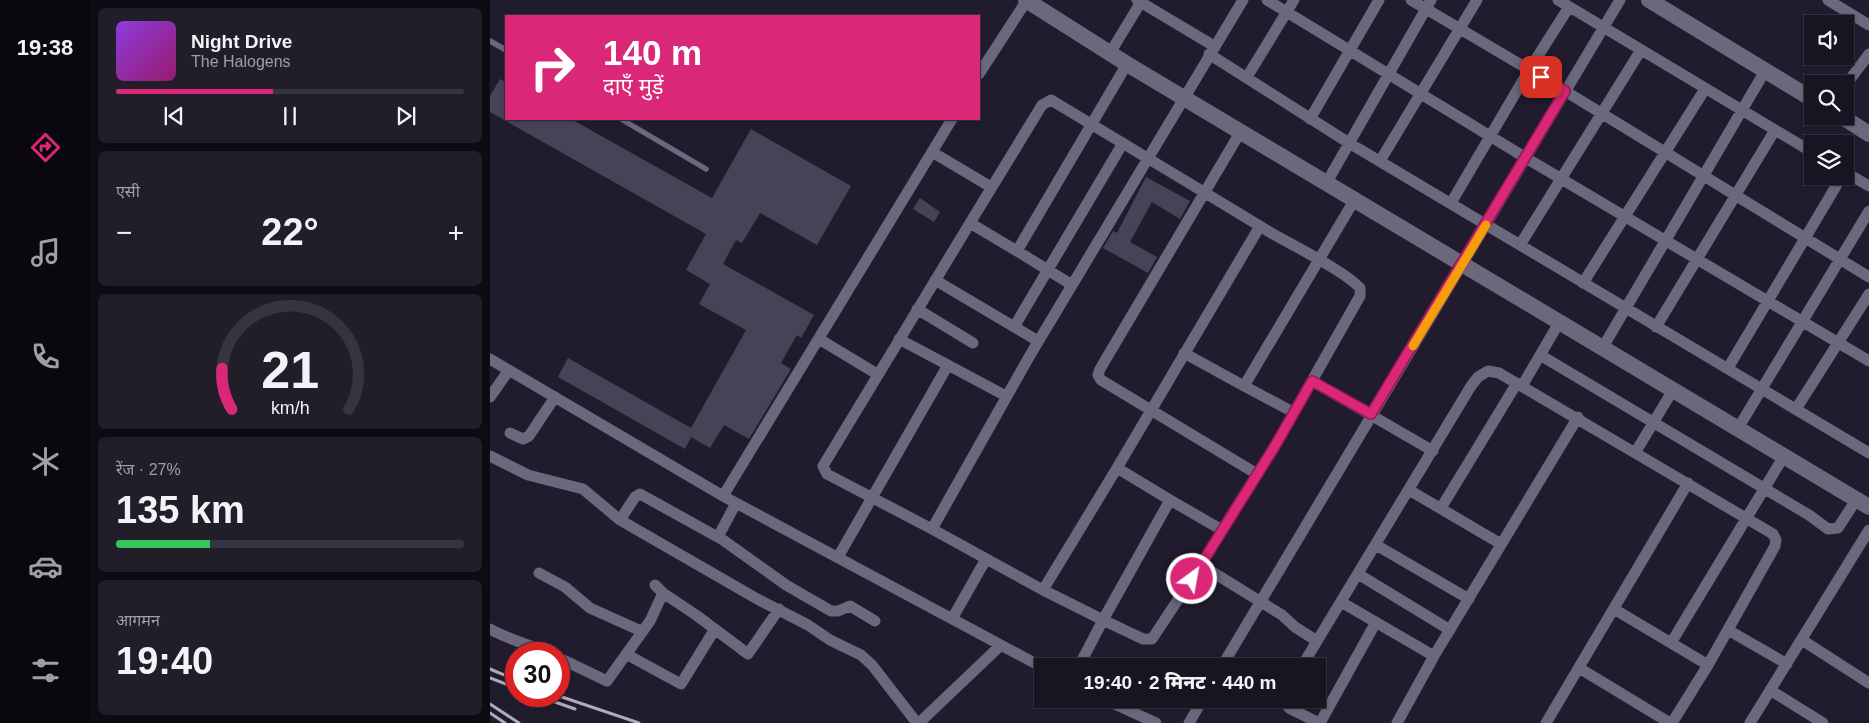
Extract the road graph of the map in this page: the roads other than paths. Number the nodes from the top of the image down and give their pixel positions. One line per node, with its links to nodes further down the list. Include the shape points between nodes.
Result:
1 (1026, 0): 24 (street); 27 (street)
2 (1243, 0): 21 (street)
3 (1267, 0): 15 (street)
4 (1294, 0): 15 (street)
5 (1380, 0): 23 (street)
6 (1411, 0): 13 (street)
7 (1477, 0): 18 (street)
8 (1558, 0): 14 (street)
9 (1620, 0): 17 (street)
10 (1649, 0): 29 (street)
11 (1139, 1): 21 (street); 24 (street)
12 (1831, 1): 16 (street)
13 (1428, 4): 18 (street); 30 (street)
14 (1569, 7): 17 (street); 28 (street)
15 (1286, 12): 23 (street); 32 (street)
16 (1869, 24)
17 (1603, 27): 22 (street); 34 (street)
18 (1460, 29): 28 (street); 35 (street)
19 (490, 41): 20 (lane)
20 (505, 49)
21 (1211, 50): 32 (street); 37 (street)
22 (1641, 50): 33 (street); 39 (street)
23 (1349, 51): 30 (street); 40 (street)
24 (1110, 53): 26 (street)
25 (1869, 54): 31 (street)
26 (1128, 64): 37 (street); 43 (street)
27 (980, 70)
28 (1529, 70): 34 (street); 48 (street)
29 (1765, 71): 36 (street); 38 (street)
30 (1387, 74): 35 (street); 50 (street)
31 (1853, 75)
32 (1247, 77): 40 (street)
33 (1705, 89): 38 (street); 53 (street)
34 (1565, 91): 39 (street); 55 (street)
35 (1420, 94): 48 (street); 56 (street)
36 (1804, 94)
37 (1184, 98): 46 (street); 54 (street)
38 (1742, 111): 45 (street); 58 (street)
39 (1602, 114): 53 (street); 60 (street)
40 (1310, 119): 50 (street)
41 (623, 120): 57 (lane)
42 (951, 120): 52 (street)
43 (1092, 124): 49 (street); 64 (street, via 1051,100 1042,104); 77 (street)
44 (1854, 124): 47 (street)
45 (1775, 130): 51 (street); 66 (street)
46 (1241, 131): 61 (street); 65 (street)
47 (1869, 134)
48 (1490, 136): 55 (street); 68 (street)
49 (1123, 143): 54 (street); 82 (street)
50 (1349, 143): 56 (street); 61 (street)
51 (1804, 147)
52 (932, 152): 64 (street); 96 (street)
53 (1666, 153): 58 (street); 70 (street)
54 (1148, 158): 65 (street); 86 (street)
55 (1526, 158): 60 (street); 72 (street)
56 (1380, 161): 68 (street)
57 (706, 169)
58 (1703, 176): 66 (street); 75 (street)
59 (1854, 177): 63 (street)
60 (1560, 179): 70 (street); 76 (street)
61 (1327, 182): 67 (street)
62 (1837, 185): 74 (street)
63 (1869, 186)
64 (991, 187): 71 (street)
65 (1205, 192): 73 (street); 118 (street, via 1098,375 1101,380)
66 (1736, 196): 74 (street); 80 (street)
67 (1355, 199): 79 (street); 81 (street)
68 (1451, 203): 72 (street)
69 (1869, 211): 78 (street)
70 (1625, 216): 75 (street); 85 (street)
71 (970, 223): 77 (street); 84 (street)
72 (1487, 224): 76 (street); 81 (street)
73 (1260, 226): 79 (street); 101 (street)
74 (1805, 238): 78 (street); 88 (street)
75 (1664, 241): 80 (street); 89 (street)
76 (1520, 245): 85 (street)
77 (1017, 251): 82 (street)
78 (1840, 259): 83 (street); 92 (street)
79 (1318, 260): 109 (street, via 1355,283 1360,288 1360,296); 111 (street)
80 (1696, 260): 88 (street); 94 (street)
81 (1463, 262): 91 (street); 120 (street)
82 (1047, 270): 86 (street); 93 (street)
83 (1869, 277)
84 (935, 280): 90 (street); 93 (street)
85 (1583, 284): 89 (street)
86 (1072, 285): 97 (street)
87 (1869, 294): 99 (street)
88 (1766, 301): 92 (street); 106 (street)
89 (1624, 309): 94 (street); 100 (street)
90 (917, 310): 95 (street); 98 (street)
91 (1560, 321): 100 (street); 102 (street)
92 (1802, 322): 99 (street); 112 (street)
93 (1014, 327): 97 (street)
94 (1656, 327): 106 (street)
95 (899, 338): 105 (street); 108 (street)
96 (819, 339): 108 (street); 135 (street)
97 (1038, 341): 114 (street)
98 (973, 343)
99 (1839, 343): 104 (street); 117 (street)
100 (1603, 347): 113 (street)
101 (1184, 353): 111 (street); 118 (street)
102 (1540, 355): 110 (street); 122 (street)
103 (490, 359): 107 (street)
104 (1869, 361)
105 (948, 365): 114 (street); 136 (street)
106 (1728, 368): 112 (street)
107 (509, 370): 115 (street); 116 (street)
108 (877, 374): 136 (street, via 823,466 827,474)
109 (1312, 381): 119 (street); 120 (street)
110 (1520, 384): 121 (street); 126 (street, via 1488,371 1478,377); 140 (street)
111 (1244, 386): 119 (street)
112 (1762, 388): 117 (street); 123 (street)
113 (1673, 390): 122 (street); 123 (street)
114 (1006, 396): 143 (street)
115 (490, 397)
116 (555, 397): 124 (street, via 529,436 523,439); 135 (street)
117 (1796, 409): 125 (street)
118 (1151, 410): 130 (street); 131 (street)
119 (1293, 412): 131 (street)
120 (1371, 414): 126 (street); 156 (street)
121 (1578, 417): 127 (street); 147 (street)
122 (1653, 423): 127 (street); 133 (street)
123 (1737, 430): 129 (street)
124 (510, 433)
125 (1867, 448)
126 (1432, 451): 134 (street)
127 (1635, 453): 132 (street)
128 (490, 456): 142 (street, via 528,475 583,488)
129 (1784, 456): 133 (street); 139 (street)
130 (1117, 468): 137 (street); 154 (street)
131 (1257, 474): 144 (street)
132 (1688, 483): 141 (street); 158 (street)
133 (1764, 489): 139 (street, via 1822,526 1834,530); 141 (street)
134 (1409, 490): 140 (street); 148 (street)
135 (723, 496): 138 (street)
136 (871, 497): 143 (street); 149 (street)
137 (1170, 500): 144 (street); 161 (street)
138 (736, 503): 146 (street); 149 (street)
139 (1863, 504)
140 (1441, 508): 147 (street)
141 (1747, 517): 167 (street, via 1773,534 1775,546); 172 (street)
142 (620, 520): 146 (street, via 634,497 640,494); 159 (street)
143 (932, 529): 150 (street)
144 (1222, 530): 151 (street)
145 (1869, 530): 169 (street)
146 (718, 537): 162 (street, via 831,611 850,606)
147 (1501, 544): 155 (street)
148 (1376, 545): 153 (street); 155 (street)
149 (838, 557): 160 (street)
150 (986, 559): 154 (street); 160 (street)
151 (1201, 565): 156 (street); 161 (street, via 1152,639 1143,639)
152 (539, 573): 168 (street, via 565,587 590,608)
153 (1358, 574): 157 (street); 166 (street)
154 (1043, 590): 161 (street)
155 (1469, 600): 166 (street)
156 (1260, 601): 170 (street); 177 (street)
157 (1341, 602): 163 (street); 170 (street)
158 (1614, 608): 172 (street); 183 (street)
159 (779, 609): 165 (street, via 748,654); 189 (street, via 867,660)
160 (952, 619): 173 (street)
161 (1103, 620): 176 (street)
162 (875, 621)
163 (1376, 622): 175 (street); 192 (street)
164 (490, 629): 171 (street)
165 (715, 629): 168 (street, via 659,589 650,621); 174 (street, via 682,684)
166 (1450, 630): 175 (street)
167 (1728, 630): 181 (street); 182 (street)
168 (642, 631): 174 (street)
169 (1802, 640): 181 (street); 184 (street)
170 (1317, 641): 178 (street)
171 (523, 642)
172 (1671, 644): 182 (street)
173 (1001, 645): 180 (street); 189 (street)
174 (626, 654): 179 (street, via 607,681)
175 (1434, 656): 193 (street)
176 (1083, 658)
177 (1227, 658)
178 (1307, 658)
179 (570, 663)
180 (1034, 663)
181 (1786, 664): 185 (street)
182 (1708, 665): 195 (street)
183 (1579, 668): 194 (street); 195 (street)
184 (1869, 682)
185 (1770, 690): 196 (street); 197 (street)
186 (1124, 708): 190 (street)
187 (1198, 708): 191 (street)
188 (1289, 708): 192 (street)
189 (918, 723)
190 (1156, 723)
191 (1189, 723)
192 (1320, 723)
193 (1397, 723)
194 (1546, 723)
195 (1671, 723)
196 (1750, 723)
197 (1823, 723)

